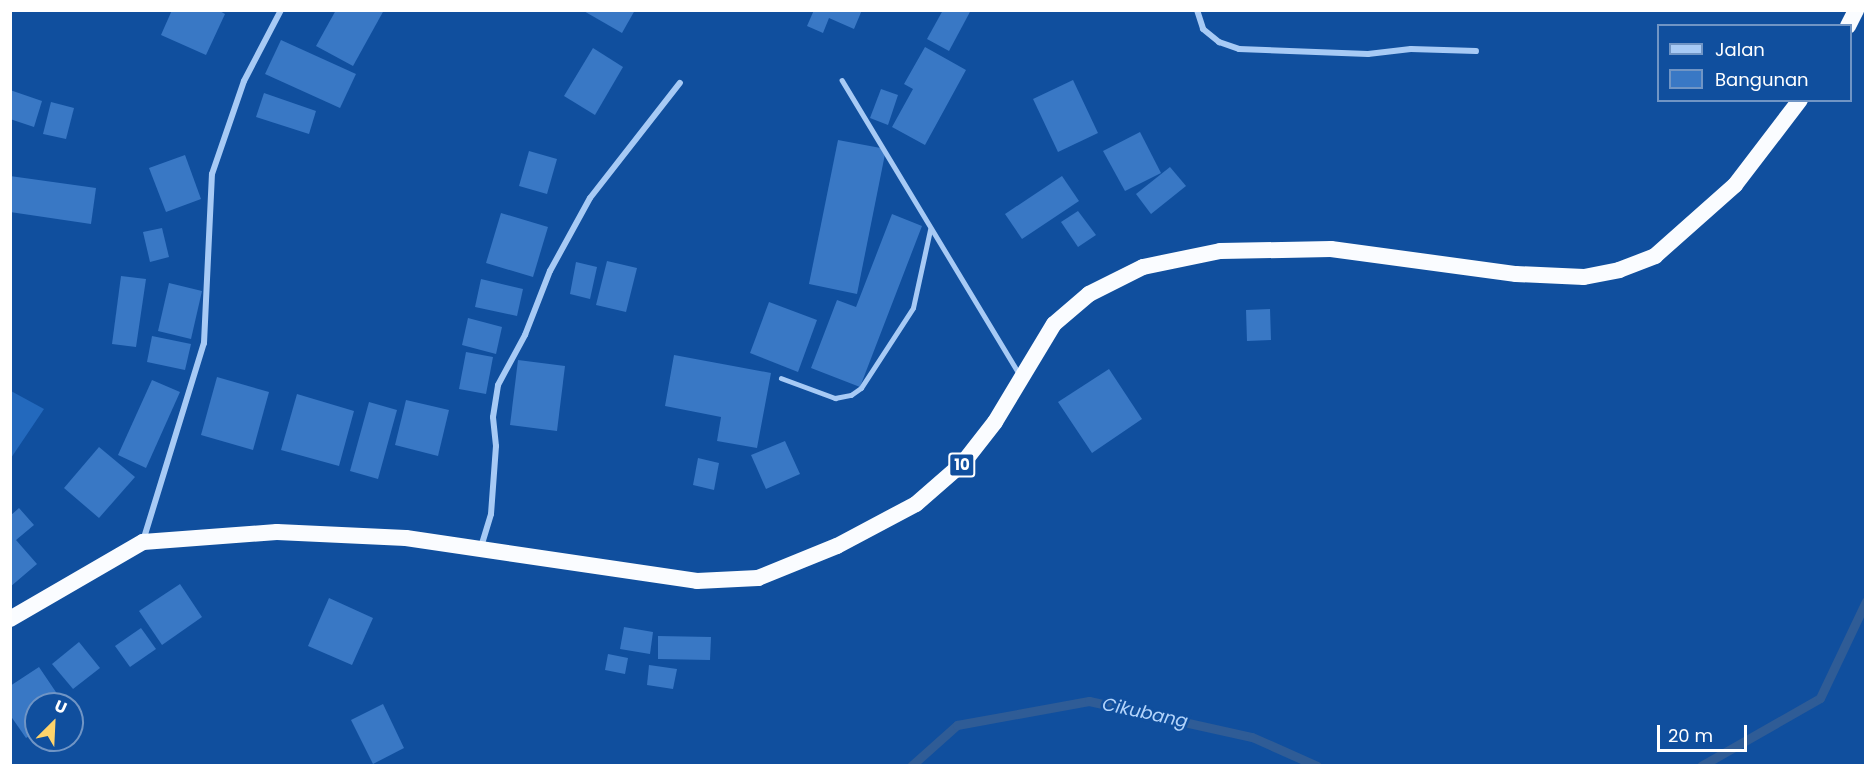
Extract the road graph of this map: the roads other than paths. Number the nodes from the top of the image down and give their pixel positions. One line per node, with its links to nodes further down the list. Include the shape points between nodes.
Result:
1 (281, 10): 12 (street, via 244,81 212,174 204,343)
2 (1197, 10): 5 (street, via 1203,29 1219,42 1239,49 1368,54 1411,49)
3 (1856, 10): 4 (highway)
4 (1849, 24)
5 (1476, 51)
6 (842, 80): 9 (lane, via 885,147)
7 (680, 83): 13 (street, via 590,198 550,271 525,335 498,385 493,417 496,446 490,514)
8 (1798, 102): 10 (highway, 10, via 1735,185 1655,256 1619,270 1584,277 1516,274 1331,249 1220,251 1143,267 1089,294 1054,324)
9 (930, 230): 10 (lane); 11 (lane, via 913,308 861,388 835,398)
10 (1020, 376): 13 (highway, 10, via 995,422 963,463 916,504 837,546 758,578 697,581 643,576)
11 (782, 378)
12 (143, 542): 13 (highway, 10, via 277,532 406,538); 14 (highway, 10)
13 (480, 548)
14 (10, 619)

